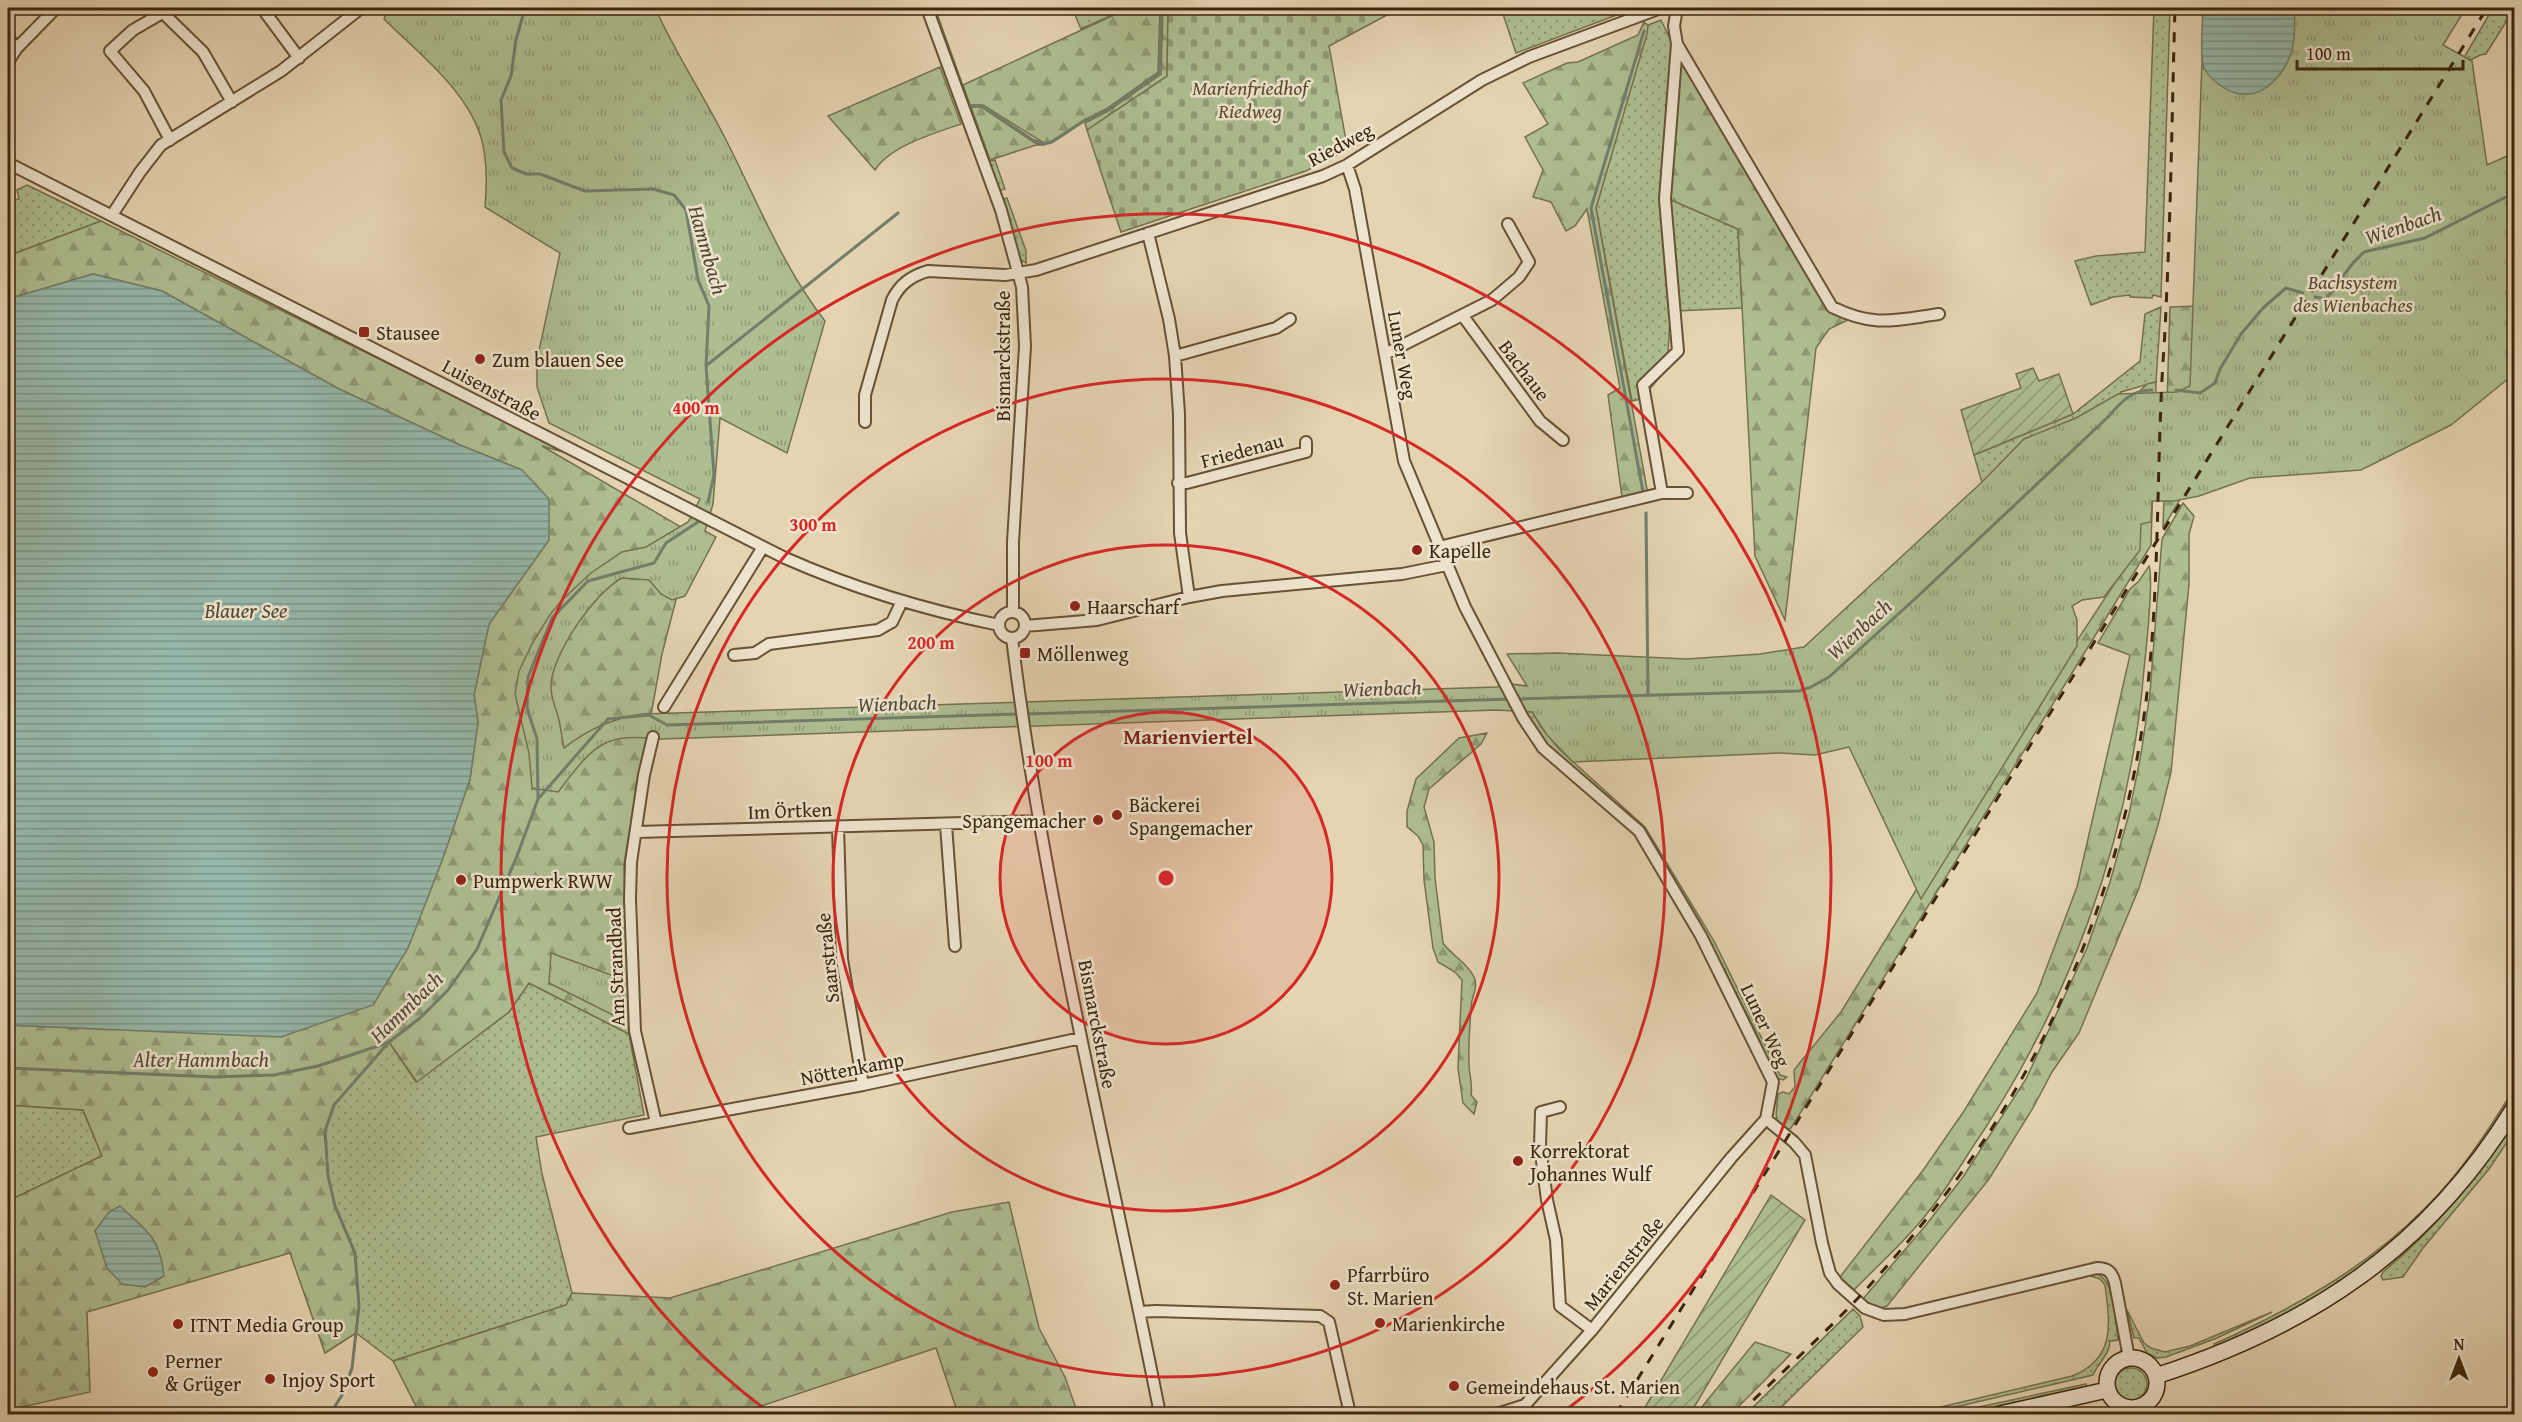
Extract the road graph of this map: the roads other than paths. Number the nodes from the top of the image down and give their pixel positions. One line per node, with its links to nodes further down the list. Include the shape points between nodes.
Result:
1 (56, 8): 11 (street)
2 (262, 8): 12 (street)
3 (361, 8): 12 (street)
4 (927, 8): 21 (street, Bismarckstraße)
5 (1661, 8): 8 (street, Riedweg); 17 (street, Riedweg, via 1529,57 1482,80)
6 (1677, 8): 8 (street, Riedweg)
7 (167, 10): 14 (street, via 203,52); 15 (street, via 133,30 110,51 144,91)
8 (1674, 26): 10 (street, Riedweg)
9 (8, 38): 11 (street)
10 (1677, 44): 22 (street, Riedweg, via 1832,307 1856,318 1882,322); 31 (street, Riedweg, via 1665,199 1678,351 1643,385)
11 (17, 48): 13 (street)
12 (299, 58): 14 (street)
13 (8, 62)
14 (232, 102): 15 (street)
15 (170, 140): 18 (street, via 140,172)
16 (8, 163): 18 (street, Luisenstraße)
17 (1347, 165): 20 (street, Riedweg); 25 (street, Luner Weg, via 1355,189)
18 (112, 215): 34 (street, Luisenstraße)
19 (1508, 224): 23 (street, via 1529,262 1519,277 1492,300)
20 (1148, 233): 21 (street, Riedweg); 26 (street, Friedenau)
21 (1019, 273): 27 (street, Riedweg, via 928,272 917,274 900,287 892,300 865,395); 38 (street, Bismarckstraße, via 1025,314)
22 (1939, 314)
23 (1463, 316): 25 (street); 28 (street, Bachaue, via 1540,422)
24 (1290, 319): 26 (street, via 1276,328)
25 (1385, 354): 33 (street, Luner Weg, via 1404,461)
26 (1175, 356): 30 (street, Friedenau)
27 (865, 422)
28 (1563, 440)
29 (1306, 442): 30 (street, Friedenau, via 1306,452)
30 (1178, 483): 36 (street, Friedenau)
31 (1662, 493): 32 (street); 33 (street)
32 (1687, 493)
33 (1439, 546): 35 (street, Luner Weg)
34 (763, 547): 37 (street, Luisenstraße, via 822,574); 43 (street)
35 (1447, 565): 36 (street, via 1402,574); 54 (street, Luner Weg, via 1519,710 1543,748 1639,831 1701,936 1773,1082)
36 (1189, 597): 40 (street, via 1097,620)
37 (902, 601): 39 (street, Luisenstraße); 42 (street, via 892,622 879,630 769,644 755,653)
38 (1013, 612): 39 (street, via 1004,616); 40 (street, via 1022,616)
39 (999, 625): 41 (street, via 1003,634)
40 (1025, 626): 41 (street, via 1021,635)
41 (1012, 638): 45 (street, Bismarckstraße)
42 (734, 655)
43 (664, 707)
44 (653, 737): 48 (street, Am Strandbad)
45 (1040, 821): 46 (street, Im Örtken); 50 (street, Bismarckstraße)
46 (946, 825): 47 (street, Im Örtken); 49 (street)
47 (838, 827): 48 (street, Im Örtken); 51 (street, Saarstraße, via 842,959)
48 (636, 832): 55 (street, Am Strandbad, via 630,899 634,1031)
49 (955, 946)
50 (1081, 1038): 51 (street, Nöttenkamp); 57 (street, Bismarckstraße)
51 (863, 1085): 55 (street, Nöttenkamp)
52 (1560, 1107): 58 (street, via 1541,1112 1540,1146 1556,1240 1560,1306)
53 (2514, 1108): 60 (street, via 2458,1187 2383,1261 2332,1297 2276,1329)
54 (1766, 1119): 58 (street, Marienstraße); 59 (street, via 1805,1155 1830,1273 1865,1308 1884,1315 1905,1314 2106,1269 2115,1283)
55 (656, 1123): 56 (street, Nöttenkamp)
56 (629, 1128)
57 (1139, 1312): 63 (street, Bismarckstraße); 64 (street, via 1326,1318)
58 (1592, 1330): 65 (street, Marienstraße, via 1525,1405)
59 (2129, 1358): 60 (street, via 2149,1364); 61 (street, via 2113,1366)
60 (2156, 1376): 62 (street, via 2156,1392)
61 (2107, 1390): 62 (street, via 2110,1398 2122,1407); 66 (street)
62 (2148, 1410)
63 (1160, 1414)
64 (1350, 1414)
65 (1497, 1414)
66 (2000, 1414)

